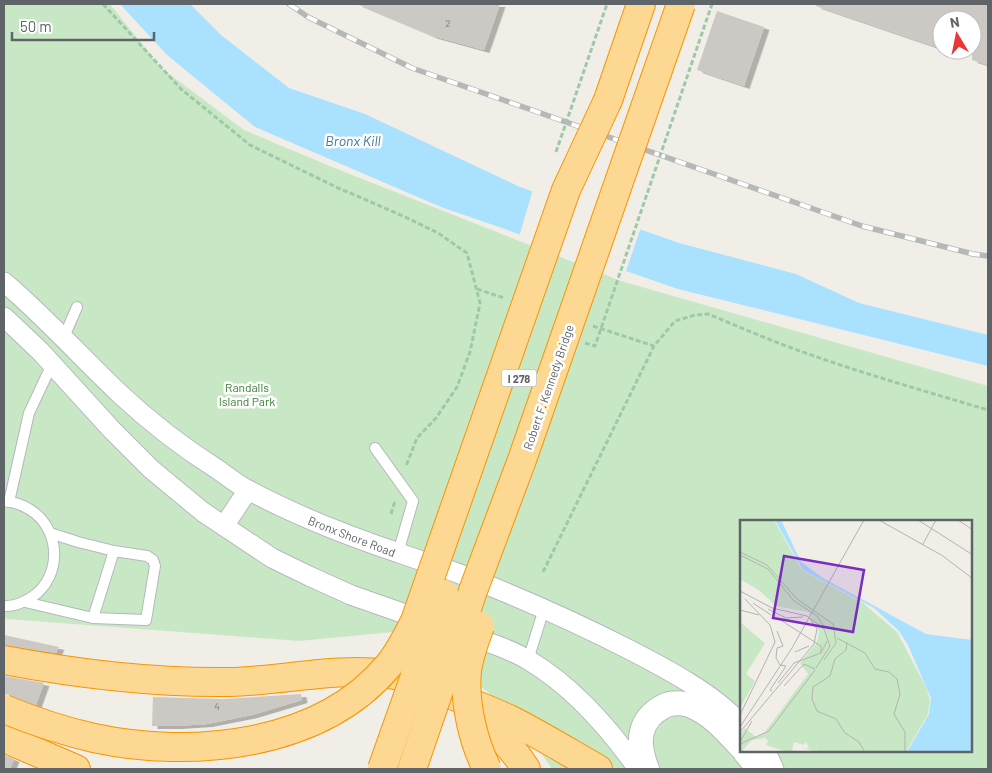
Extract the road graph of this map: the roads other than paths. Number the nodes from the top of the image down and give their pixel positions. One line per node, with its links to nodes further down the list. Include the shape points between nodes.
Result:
1 (641, 4): 3 (highway, I 278)
2 (681, 4): 10 (highway, Robert F. Kennedy Bridge / I 278, bridge)
3 (608, 100): 23 (highway, bridge, via 566,190 414,620 400,650 373,682 336,710 293,730 211,745 155,746 95,738); 33 (highway, I 278, bridge, via 583,194)
4 (4, 282): 7 (street, Bronx Shore Road)
5 (77, 307): 7 (lane)
6 (4, 317): 8 (street)
7 (64, 338): 8 (street); 11 (street, Bronx Shore Road, via 154,425)
8 (52, 364): 12 (lane, via 29,413); 13 (street, via 151,469)
9 (375, 448): 16 (lane, via 413,501)
10 (523, 457): 34 (highway, Robert F. Kennedy Bridge / I 278, bridge); 35 (highway, bridge, via 490,598 467,670 471,718)
11 (248, 490): 13 (street); 16 (street, Bronx Shore Road, via 303,517)
12 (6, 502): 14 (lane, via 15,502 30,509 42,519)
13 (224, 526): 22 (street, via 272,558 351,595 493,644)
14 (50, 533): 15 (lane); 17 (lane, via 55,548 54,564 48,580)
15 (114, 551): 20 (lane); 20 (lane, via 153,560 155,566 146,620)
16 (398, 553): 19 (street, Bronx Shore Road, via 463,575)
17 (25, 602): 18 (lane); 20 (lane)
18 (4, 606)
19 (544, 609): 22 (lane); 24 (street, Bronx Shore Road, via 635,652 677,676 702,691)
20 (93, 618)
21 (4, 660): 25 (highway, via 162,681 231,682 346,673 388,674 426,684 479,717)
22 (528, 660): 38 (street, via 552,676 594,714)
23 (4, 709)
24 (740, 723)
25 (501, 725): 36 (highway); 37 (highway, via 545,738)
26 (4, 738): 32 (highway)
27 (740, 746): 39 (street, via 720,725 698,709 677,703 667,704 649,716 644,724 640,746)
28 (746, 753): 40 (street)
29 (765, 753): 41 (street)
30 (4, 754): 31 (highway)
31 (40, 769)
32 (76, 769)
33 (382, 769)
34 (412, 769)
35 (487, 769)
36 (526, 769)
37 (598, 769)
38 (638, 769)
39 (647, 769)
40 (759, 769)
41 (774, 769)

